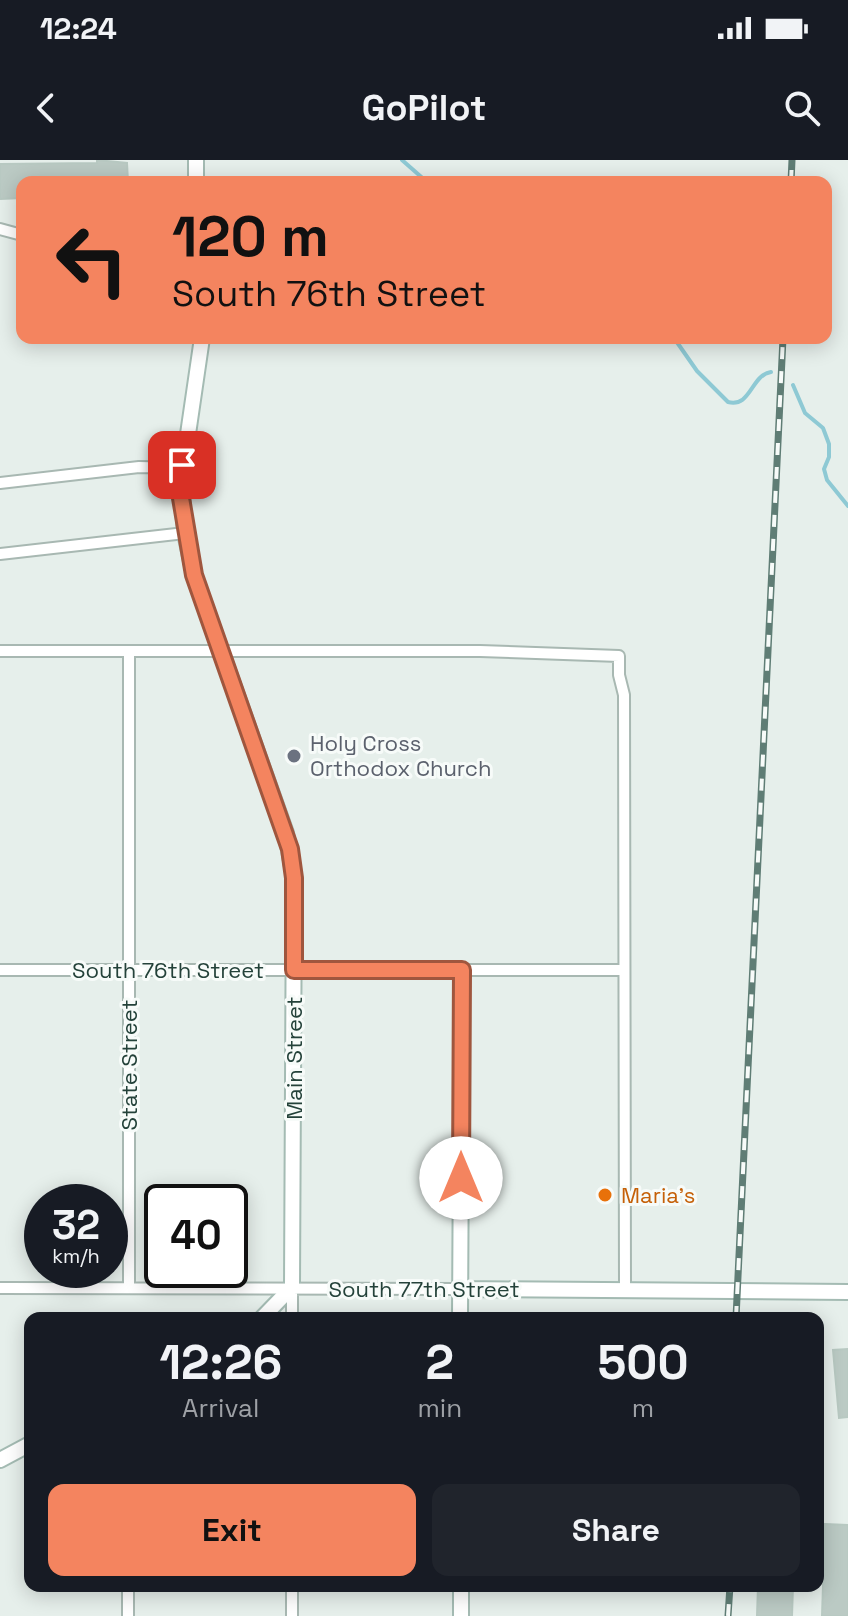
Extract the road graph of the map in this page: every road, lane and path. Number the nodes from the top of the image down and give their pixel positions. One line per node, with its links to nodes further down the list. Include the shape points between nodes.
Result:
1 (201, 344): 2 (main road, Main Street)
2 (182, 468): 3 (street, via 139,467); 4 (main road, Main Street)
3 (0, 483)
4 (185, 533): 5 (street); 8 (main road, Main Street)
5 (0, 554)
6 (0, 651): 7 (street)
7 (129, 651): 8 (street); 10 (street, State Street)
8 (222, 651): 11 (main road, Main Street, via 290,849); 13 (street, via 619,656 624,695)
9 (0, 970): 10 (street, South 76th Street)
10 (129, 970): 11 (street, South 76th Street); 16 (street, State Street)
11 (294, 970): 12 (main road, South 76th Street); 14 (main road, Main Street)
12 (462, 970): 13 (street, South 76th Street); 18 (main road)
13 (624, 970): 17 (street)
14 (292, 1287): 16 (street, South 77th Street); 18 (street, South 77th Street); 20 (main road); 21 (street, Main Street)
15 (0, 1288): 16 (street, South 77th Street)
16 (129, 1288)
17 (625, 1288): 18 (main road, South 77th Street); 19 (main road, South 77th Street)
18 (460, 1289): 22 (main road)
19 (848, 1292)
20 (268, 1312)
21 (292, 1312)
22 (460, 1312)
23 (24, 1447): 24 (main road)
24 (0, 1460)
25 (128, 1592): 28 (street)
26 (292, 1592): 29 (street)
27 (461, 1592): 30 (main road)
28 (128, 1616)
29 (292, 1616)
30 (461, 1616)

